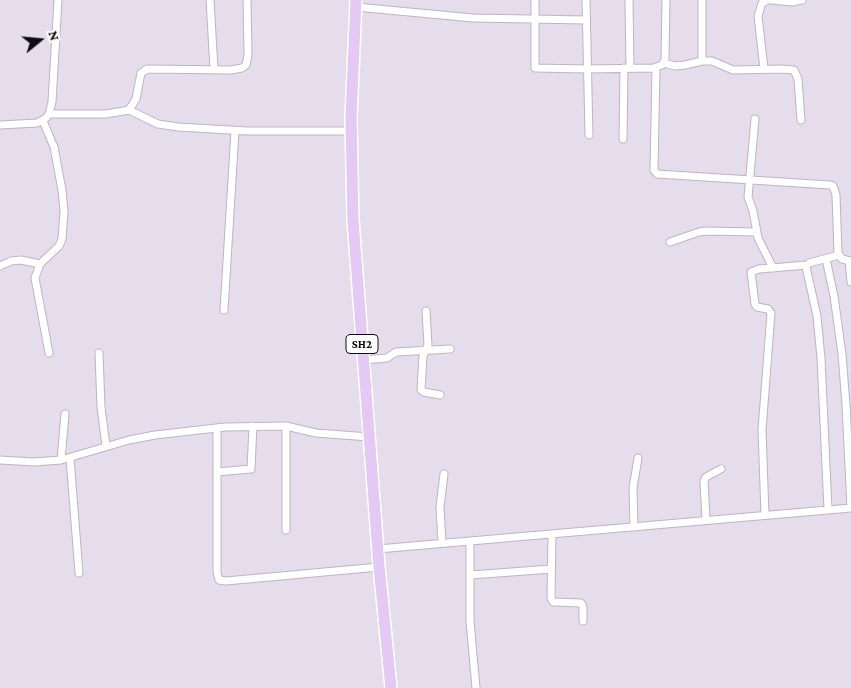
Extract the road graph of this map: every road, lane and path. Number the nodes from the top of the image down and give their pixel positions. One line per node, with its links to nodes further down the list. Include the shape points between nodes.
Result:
1 (58, 0): 23 (street)
2 (210, 0): 19 (street)
3 (247, 0): 19 (street, via 246,65 237,69)
4 (535, 0): 13 (street)
5 (586, 0): 14 (street)
6 (630, 0): 18 (street)
7 (666, 0): 16 (street)
8 (702, 0): 15 (street)
9 (768, 0): 21 (street, via 762,3 758,16)
10 (772, 0): 11 (street)
11 (802, 0)
12 (356, 4): 13 (street, via 473,18); 29 (main road, SH2)
13 (535, 20): 14 (street); 20 (street, via 535,68)
14 (586, 20): 20 (street)
15 (702, 61): 16 (street, via 675,66); 21 (street, via 712,61 733,70)
16 (664, 63): 17 (street)
17 (656, 67): 18 (street); 32 (street, via 654,170 657,174)
18 (627, 68): 20 (street); 31 (street)
19 (214, 69): 22 (street, via 143,70 136,99)
20 (587, 69): 30 (street)
21 (764, 69): 25 (street, via 789,69 797,74)
22 (128, 110): 23 (street, via 106,114); 28 (street, via 158,124 178,128)
23 (49, 114): 26 (street)
24 (755, 119): 32 (street)
25 (801, 120)
26 (43, 121): 27 (street, via 30,125); 38 (street, via 54,146 64,217 60,246)
27 (0, 125)
28 (235, 131): 29 (street); 43 (street)
29 (351, 131): 49 (main road, SH2, via 353,220)
30 (589, 135)
31 (623, 139)
32 (750, 179): 33 (street, via 748,197); 35 (street, via 833,186)
33 (756, 232): 34 (street, via 706,231); 41 (street)
34 (670, 242)
35 (839, 255): 36 (street); 37 (street)
36 (826, 258): 39 (street); 64 (street, via 842,354)
37 (850, 261): 42 (street)
38 (40, 264): 40 (street, via 21,260); 47 (street, via 35,278)
39 (807, 265): 41 (street); 65 (street, via 821,358)
40 (0, 266)
41 (773, 268): 66 (street, via 751,272 754,304 771,313 762,421)
42 (851, 282)
43 (224, 310)
44 (426, 311): 46 (street)
45 (450, 349): 46 (street)
46 (426, 350): 49 (street, via 396,352 387,358); 50 (street, via 421,390)
47 (49, 353)
48 (99, 353): 56 (street)
49 (364, 360): 55 (main road, SH2)
50 (440, 395)
51 (65, 414): 60 (street)
52 (253, 426): 53 (street); 54 (street); 62 (street, via 251,470)
53 (286, 426): 55 (street); 69 (street)
54 (217, 428): 56 (street, via 155,434); 62 (street)
55 (369, 437): 73 (main road, SH2)
56 (106, 446): 57 (street)
57 (70, 458): 60 (street); 76 (street)
58 (638, 458): 68 (street, via 633,488)
59 (0, 460): 60 (street)
60 (61, 460)
61 (721, 469): 67 (street, via 704,481)
62 (217, 472): 74 (street, via 219,580)
63 (444, 474): 72 (street, via 440,506)
64 (851, 508): 65 (street)
65 (828, 509): 66 (street)
66 (765, 515): 67 (street)
67 (706, 520): 68 (street)
68 (634, 527): 70 (street)
69 (286, 530)
70 (552, 534): 71 (street); 75 (street)
71 (470, 541): 72 (street); 77 (street)
72 (442, 543): 73 (street)
73 (378, 549): 74 (main road, SH2)
74 (379, 567): 79 (main road, SH2)
75 (551, 569): 77 (street); 78 (street, via 552,602 581,603)
76 (79, 573)
77 (470, 575): 80 (street)
78 (583, 621)
79 (391, 688)
80 (476, 688)

